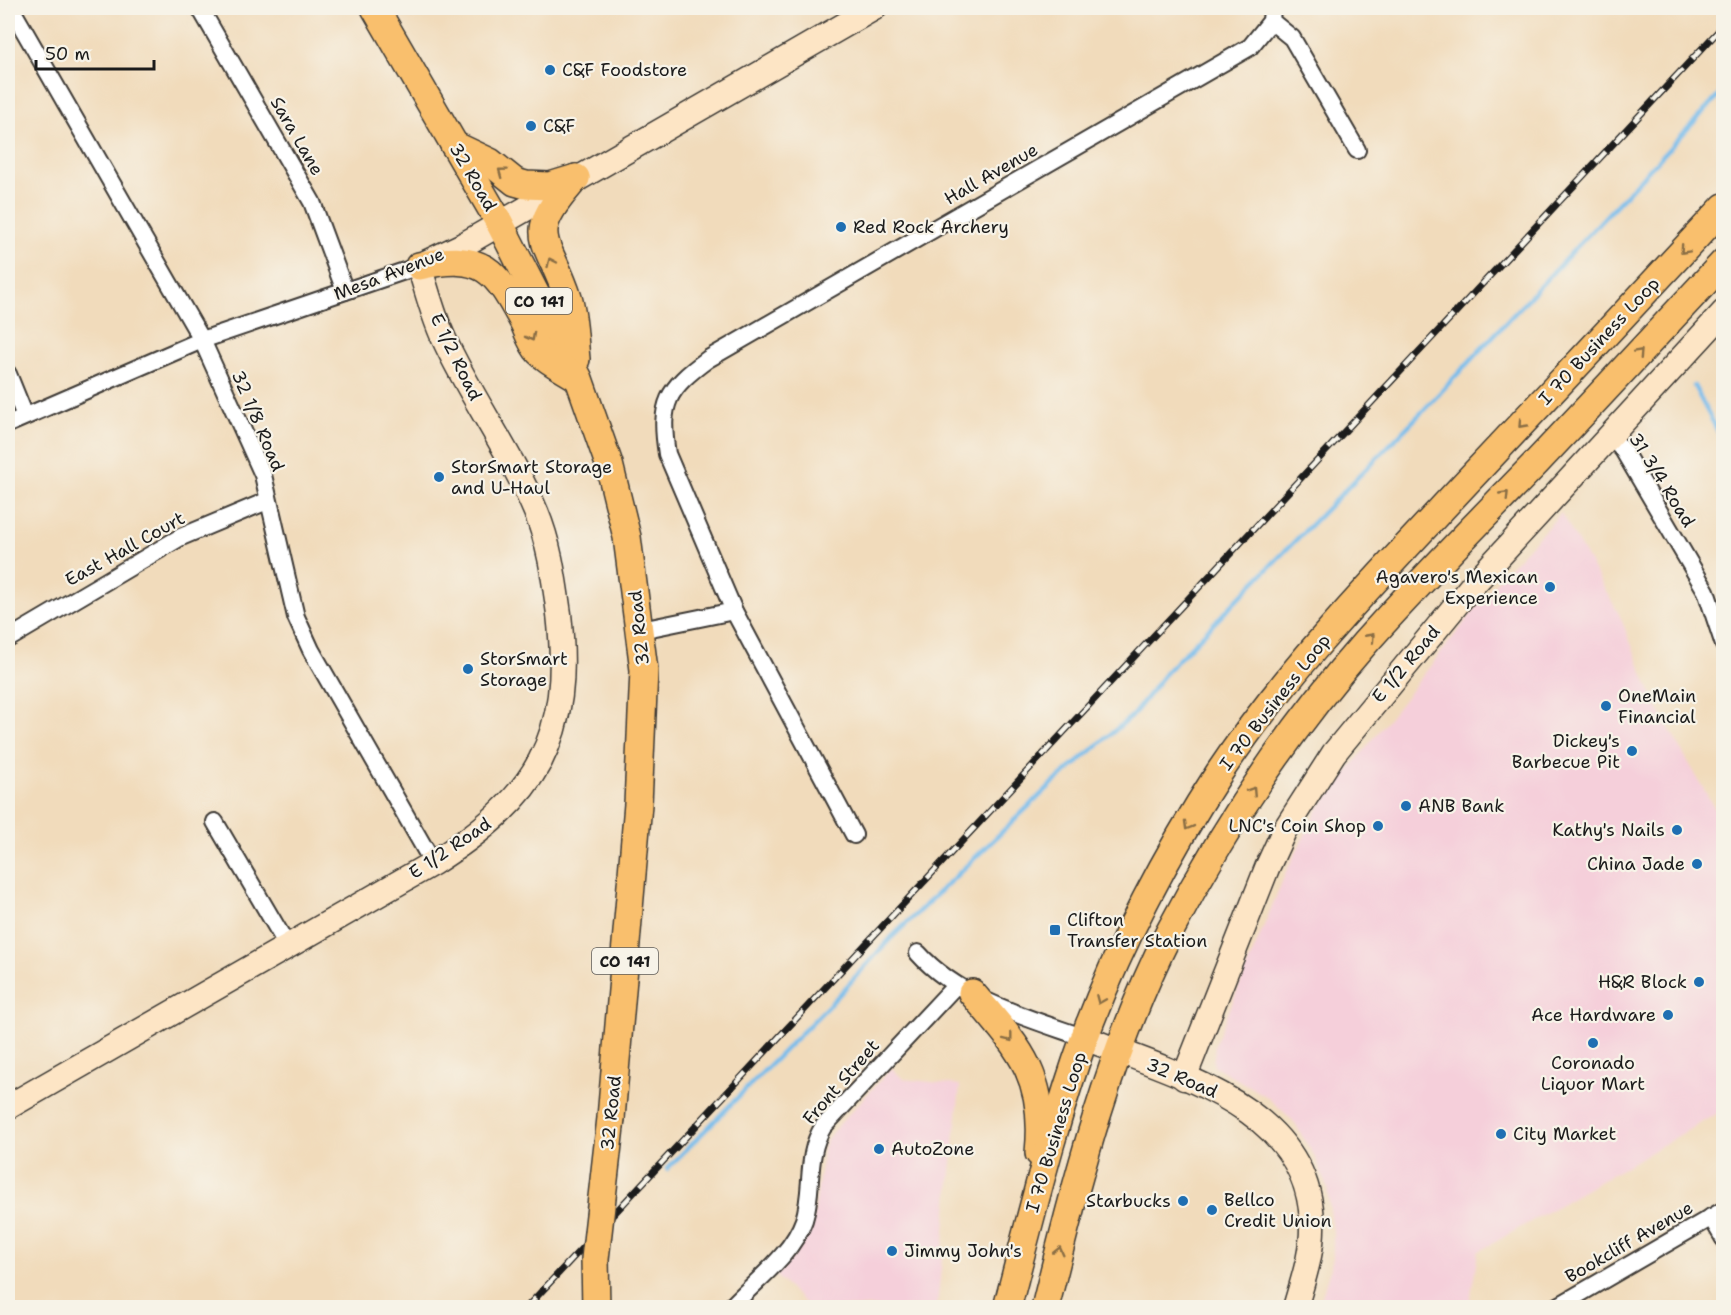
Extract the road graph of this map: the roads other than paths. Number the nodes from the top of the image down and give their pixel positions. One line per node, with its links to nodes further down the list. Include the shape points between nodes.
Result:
1 (11, 8): 15 (street, 32 1/8 Road)
2 (200, 8): 13 (street, Sara Lane, via 312,202)
3 (375, 8): 6 (main road, 32 Road / CO 141)
4 (874, 8): 8 (street, Mesa Avenue)
5 (1272, 14): 7 (street, via 1292,38); 22 (street, Hall Avenue, via 1250,46 708,359 679,380 668,400 663,427 667,454)
6 (454, 145): 8 (main road, one-way to 6, via 550,186 526,185); 10 (main road, 32 Road / CO 141)
7 (1357, 150)
8 (576, 178): 10 (street, Mesa Avenue); 17 (main road, one-way to 8, via 569,299 545,247 543,233 550,210)
9 (1724, 207): 32 (main road, I 70 Business Loop, one-way to 32, via 1335,625 1254,723 1212,784 1155,886)
10 (499, 222): 12 (street, Mesa Avenue); 17 (main road, 32 Road / CO 141)
11 (1724, 262): 33 (main road, I 70 Business Loop, one-way to 11, via 1168,935 1210,858 1295,730 1403,602)
12 (420, 266): 13 (street, Mesa Avenue); 17 (main road, one-way to 17, via 452,260 482,266 508,292 539,352); 28 (street, E 1/2 Road, via 444,339 544,530 554,572 563,664 555,726 529,783 491,823)
13 (345, 291): 15 (street, Mesa Avenue)
14 (1724, 312): 20 (street, E 1/2 Road)
15 (202, 340): 18 (street, Mesa Avenue); 21 (street, 32 1/8 Road, via 262,475)
16 (8, 374): 18 (street)
17 (579, 379): 23 (main road, 32 Road / CO 141, via 618,498)
18 (25, 416): 19 (street, Mesa Avenue)
19 (8, 424)
20 (1609, 435): 25 (street, 31 3/4 Road, via 1623,450 1706,591); 34 (street, E 1/2 Road, via 1427,638 1323,769 1284,831 1267,868)
21 (267, 501): 24 (street, East Hall Court, via 181,537); 28 (street, 32 1/8 Road, via 296,617 311,650)
22 (734, 611): 23 (street); 27 (street)
23 (641, 630): 40 (main road, 32 Road / CO 141, bridge, via 641,752 611,1118 595,1259)
24 (8, 639)
25 (1724, 645)
26 (214, 822): 29 (street)
27 (854, 835)
28 (434, 863): 29 (street, E 1/2 Road)
29 (287, 945): 35 (street, E 1/2 Road)
30 (918, 953): 31 (street, 32 Road)
31 (964, 989): 32 (street, 32 Road); 36 (main road, one-way to 36, via 1019,1050 1035,1083 1041,1123); 41 (street, Front Street, via 824,1127 815,1141 808,1199 798,1234)
32 (1085, 1038): 33 (street, 32 Road); 36 (main road, I 70 Business Loop)
33 (1119, 1051): 34 (street, 32 Road); 43 (main road, I 70 Business Loop, one-way to 33)
34 (1184, 1078): 44 (street, 32 Road, via 1265,1122 1280,1136 1299,1169 1310,1200 1312,1224 1308,1263)
35 (8, 1107)
36 (1035, 1202): 42 (main road, I 70 Business Loop)
37 (1717, 1214): 38 (street); 39 (street, Bookcliff Avenue)
38 (1724, 1239)
39 (1577, 1302): 45 (street, Bookcliff Avenue)
40 (596, 1308)
41 (730, 1308)
42 (1007, 1308)
43 (1045, 1308)
44 (1295, 1308)
45 (1555, 1308)

